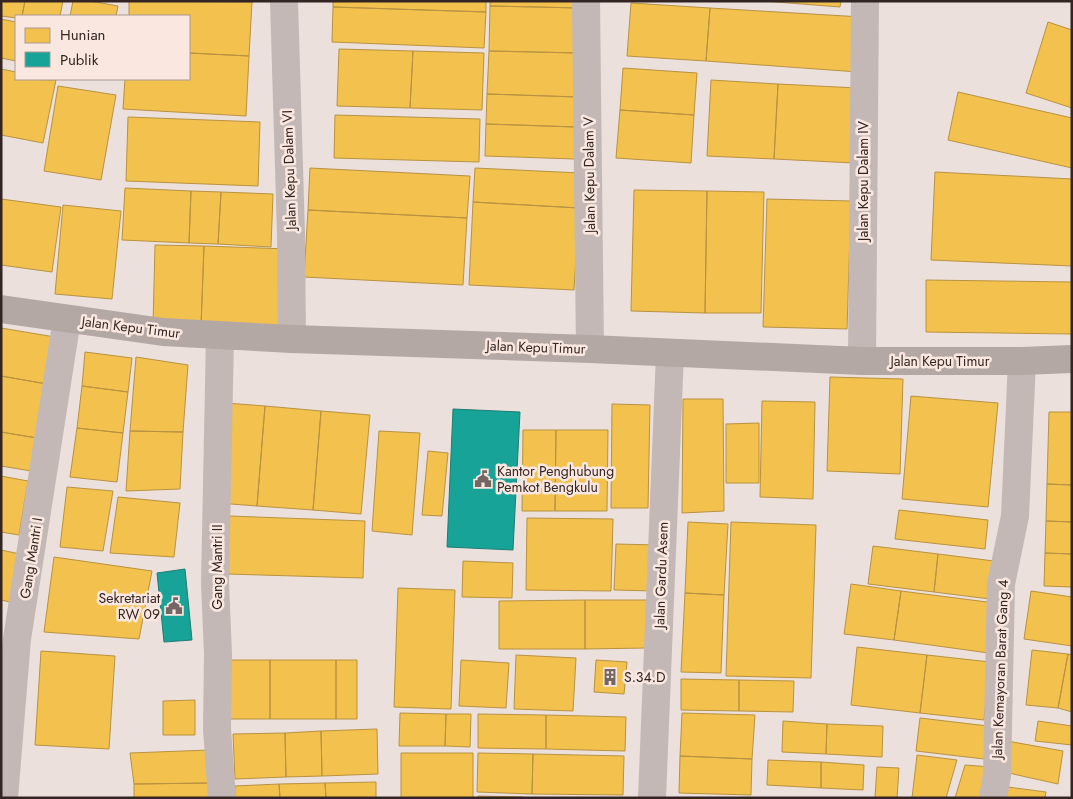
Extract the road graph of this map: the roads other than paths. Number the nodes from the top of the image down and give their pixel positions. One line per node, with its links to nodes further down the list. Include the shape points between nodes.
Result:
1 (284, 1): 7 (street, Jalan Kepu Dalam VI)
2 (586, 1): 8 (street, Jalan Kepu Dalam V)
3 (864, 1): 11 (street, Jalan Kepu Dalam IV)
4 (1, 309): 5 (street, Jalan Kepu Timur)
5 (67, 319): 6 (street, Jalan Kepu Timur); 13 (street, Gang Mantri I, via 17,638)
6 (220, 336): 7 (street, Jalan Kepu Timur); 14 (street, Gang Mantri II, via 215,583 217,729)
7 (292, 339): 8 (street, Jalan Kepu Timur)
8 (590, 349): 9 (street, Jalan Kepu Timur)
9 (670, 353): 11 (street, Jalan Kepu Timur); 15 (street, Jalan Gardu Asem)
10 (1072, 359): 12 (street, Jalan Kepu Timur)
11 (862, 361): 12 (street, Jalan Kepu Timur)
12 (1022, 361): 16 (street, Jalan Kemayoran Barat Gang 4, via 1014,516 1001,584 997,775)
13 (4, 798)
14 (222, 798)
15 (652, 798)
16 (993, 798)

